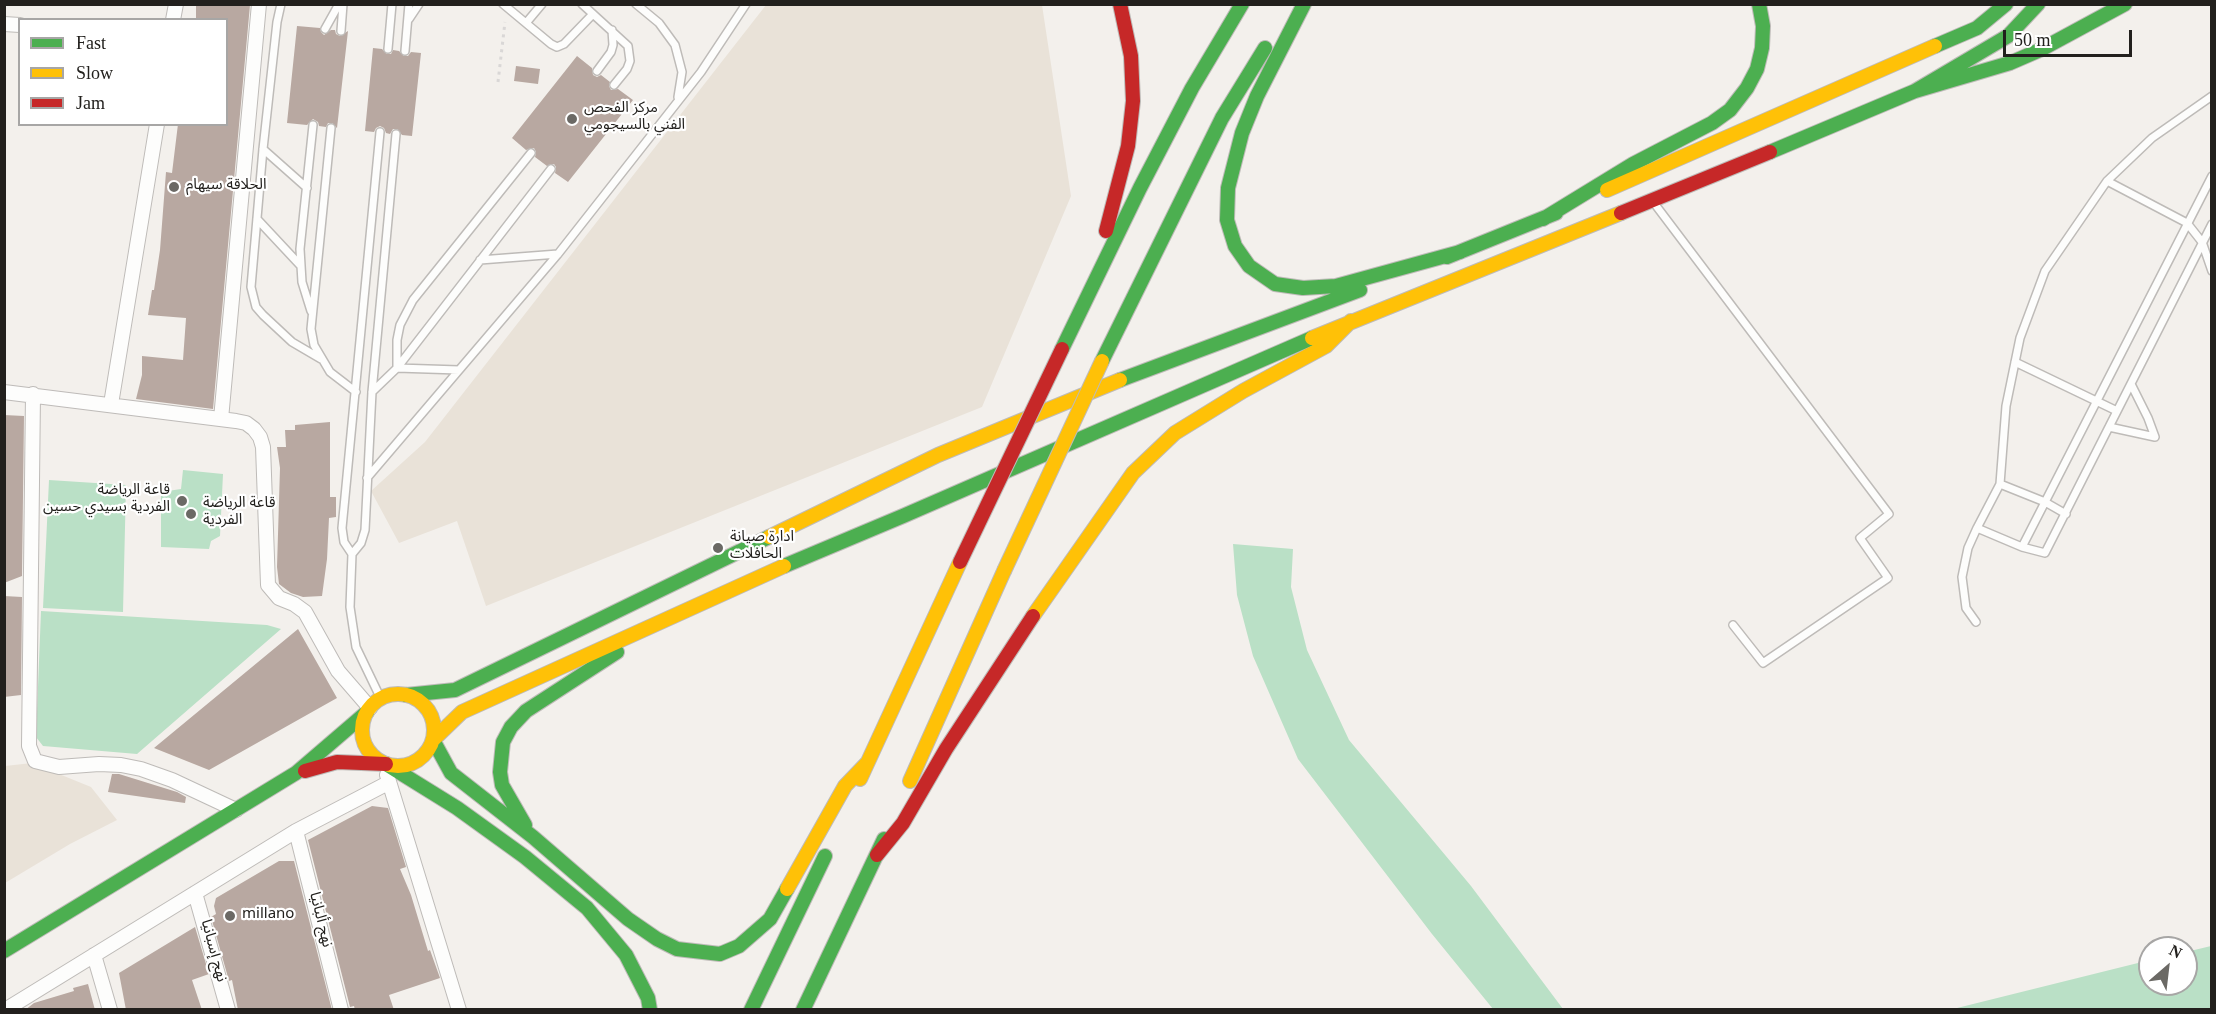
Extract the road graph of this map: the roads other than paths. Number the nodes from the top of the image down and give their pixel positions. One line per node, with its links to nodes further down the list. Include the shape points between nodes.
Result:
1 (259, 4): 72 (street)
2 (281, 4): 38 (lane)
3 (341, 4): 23 (lane); 25 (lane)
4 (392, 4): 26 (lane)
5 (409, 4): 21 (lane)
6 (419, 4): 21 (lane)
7 (503, 4): 22 (lane)
8 (542, 4): 22 (lane)
9 (582, 4): 20 (lane)
10 (636, 4): 32 (lane, via 659,22 675,45 682,72)
11 (746, 4): 32 (lane)
12 (1120, 4): 55 (main road, via 1131,56 1132,123)
13 (1242, 4): 55 (main road, via 1187,98)
14 (1293, 4): 96 (main road, bridge, via 1222,118 1102,361)
15 (1304, 4): 50 (main road, via 1242,133 1228,188 1227,220 1235,246 1249,266 1275,284 1303,288 1336,286)
16 (1759, 4): 46 (main road, via 1763,26 1757,69 1730,110)
17 (2006, 4): 46 (main road, via 1977,27)
18 (2038, 4): 30 (main road, via 2008,36)
19 (2125, 4): 30 (main road, via 2030,54)
20 (593, 14): 22 (lane, via 557,47); 24 (lane)
21 (407, 21): 27 (lane)
22 (526, 23)
23 (325, 29)
24 (612, 30): 28 (lane, via 611,52); 29 (lane, via 630,53 627,69)
25 (341, 31)
26 (388, 49)
27 (405, 51)
28 (597, 71)
29 (614, 86)
30 (1915, 91): 44 (main road)
31 (2211, 96): 42 (lane, via 2152,138)
32 (678, 100): 51 (lane)
33 (313, 125): 43 (lane)
34 (157, 126): 70 (street)
35 (331, 128): 56 (lane)
36 (380, 132): 58 (lane)
37 (396, 134): 59 (lane)
38 (263, 149): 43 (lane); 45 (lane)
39 (531, 153): 62 (lane, via 413,300 399,333)
40 (550, 169): 52 (lane)
41 (2211, 176): 47 (lane)
42 (2107, 180): 47 (lane); 61 (lane, via 2045,272)
43 (307, 189): 53 (lane)
44 (1652, 201): 57 (main road); 83 (lane, via 1889,514 1860,538 1888,578 1763,663)
45 (256, 219): 53 (lane); 60 (lane, via 251,287 256,307 292,342)
46 (1543, 219): 50 (main road)
47 (2187, 223): 49 (lane); 69 (lane)
48 (2211, 224): 49 (lane)
49 (2202, 242): 54 (lane); 64 (lane)
50 (1460, 252): 84 (main road, via 1116,382 938,455 455,690)
51 (558, 254): 52 (lane); 63 (lane)
52 (480, 260): 62 (lane)
53 (300, 266): 56 (lane)
54 (2211, 271)
55 (1089, 295): 87 (main road, bridge)
56 (312, 313): 60 (lane, via 311,329)
57 (1351, 321): 82 (main road); 96 (main road, via 1326,346 1175,433 1133,474 994,673 903,823)
58 (360, 351): 59 (lane); 66 (lane)
59 (375, 352): 67 (lane)
60 (321, 359): 66 (lane, via 330,372)
61 (2015, 362): 69 (lane); 75 (lane, via 2006,406)
62 (397, 368): 63 (lane); 67 (lane)
63 (459, 370): 74 (lane)
64 (2131, 384): 71 (lane); 73 (lane, via 2155,437)
65 (4, 392): 68 (street)
66 (356, 392): 80 (lane, via 342,528 344,542)
67 (372, 392): 74 (lane)
68 (33, 394): 70 (street); 91 (street, via 29,746 35,761 59,767 121,765 172,780)
69 (2097, 401): 71 (lane); 76 (lane)
70 (111, 404): 72 (street)
71 (2117, 411): 73 (lane)
72 (221, 418): 85 (street, via 246,423 260,437 263,447 268,585 279,598 306,612 338,671)
73 (2109, 427): 77 (lane)
74 (367, 478): 80 (lane, via 365,530)
75 (2000, 484): 76 (lane); 78 (lane)
76 (2045, 501): 77 (lane); 79 (lane)
77 (2066, 514): 79 (lane, via 2045,553)
78 (1977, 528): 79 (lane); 81 (lane, via 1962,577 1966,608)
79 (2022, 547)
80 (352, 554): 85 (lane, via 353,633)
81 (1976, 622)
82 (656, 624): 86 (main road, via 462,712); 94 (main road, via 526,711 511,727 503,742 502,785)
83 (1733, 625)
84 (405, 695): 85 (main road, via 397,694); 86 (main road, via 425,707 434,728)
85 (372, 706): 88 (main road, via 363,722 364,743); 89 (main road)
86 (433, 740): 88 (main road, via 420,759 409,765); 94 (main road, via 451,773)
87 (867, 763): 92 (main road); 94 (main road, via 845,786 770,919 739,946 720,954 677,949 657,939)
88 (386, 764): 89 (main road, via 337,762); 90 (street); 105 (main road, via 458,808 587,908 626,955)
89 (296, 773): 91 (main road)
90 (388, 783): 93 (street); 104 (street)
91 (236, 810): 98 (main road)
92 (840, 823)
93 (296, 831): 97 (street); 103 (street, نهج ألبانيا)
94 (533, 837)
95 (830, 843): 106 (main road)
96 (877, 855): 107 (main road)
97 (195, 892): 99 (street); 102 (street, نهج إسبانيا)
98 (4, 951)
99 (94, 955): 100 (street); 101 (street)
100 (5, 1010)
101 (110, 1010)
102 (228, 1010)
103 (341, 1010)
104 (459, 1010)
105 (650, 1010)
106 (751, 1010)
107 (802, 1010)

